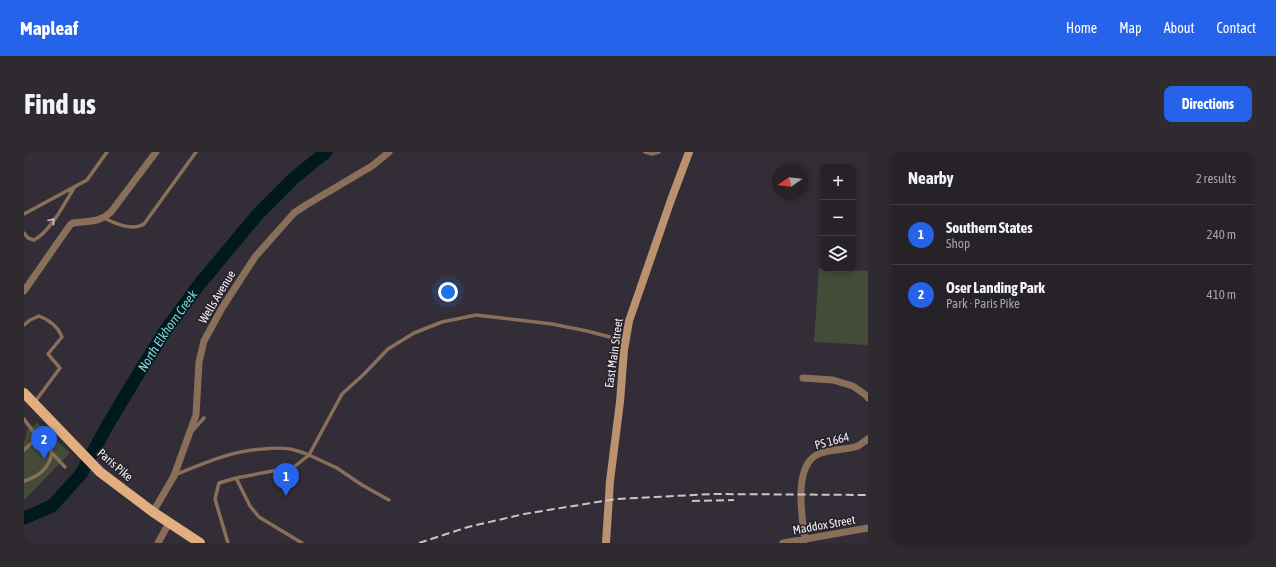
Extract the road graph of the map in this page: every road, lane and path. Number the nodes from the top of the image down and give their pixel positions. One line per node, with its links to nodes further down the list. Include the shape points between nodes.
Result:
1 (107, 152): 8 (lane, via 87,180)
2 (156, 152): 10 (street)
3 (196, 152): 10 (lane, via 144,224 133,227 116,224)
4 (389, 152): 22 (street, Wells Avenue, via 372,166 294,213 255,258 222,308 204,342 199,362 196,415)
5 (645, 152): 6 (lane)
6 (659, 152)
7 (689, 152): 14 (street, East Main Street, via 634,306)
8 (74, 187): 9 (lane); 11 (lane, one-way to 8, via 34,240 40,236)
9 (24, 214)
10 (104, 218): 12 (street, via 70,225)
11 (24, 233)
12 (24, 291)
13 (24, 326): 18 (lane, via 39,316 49,320 62,337 48,354 60,368)
14 (625, 341): 26 (lane, via 552,324 476,314 442,322 414,333 388,350 342,394); 40 (street, East Main Street)
15 (803, 378): 17 (street, via 833,380 853,386)
16 (24, 393): 18 (main road, Paris Pike)
17 (868, 398)
18 (33, 404): 32 (main road, Paris Pike, via 100,472)
19 (204, 418): 22 (lane)
20 (24, 419): 21 (lane)
21 (35, 434): 24 (lane, via 35,440); 25 (lane)
22 (189, 435): 28 (street, Wells Avenue)
23 (868, 439): 35 (street, PS 1664, via 858,446 813,456 805,469 800,494)
24 (24, 450)
25 (52, 454): 27 (lane); 30 (lane, via 46,468)
26 (309, 455): 28 (lane, via 293,449 250,450 229,454); 29 (lane, via 294,467); 31 (lane, via 337,468)
27 (65, 467)
28 (174, 476): 32 (street, Wells Avenue)
29 (236, 478): 38 (lane, via 219,484 215,499); 39 (lane, via 250,506 259,517)
30 (24, 481)
31 (389, 500)
32 (153, 512): 33 (main road, Paris Pike)
33 (169, 523): 36 (street); 37 (main road, Paris Pike)
34 (868, 528): 35 (street, Maddox Street)
35 (804, 540): 41 (street, Maddox Street)
36 (158, 543)
37 (200, 543)
38 (228, 543)
39 (302, 543)
40 (606, 543)
41 (783, 543)

